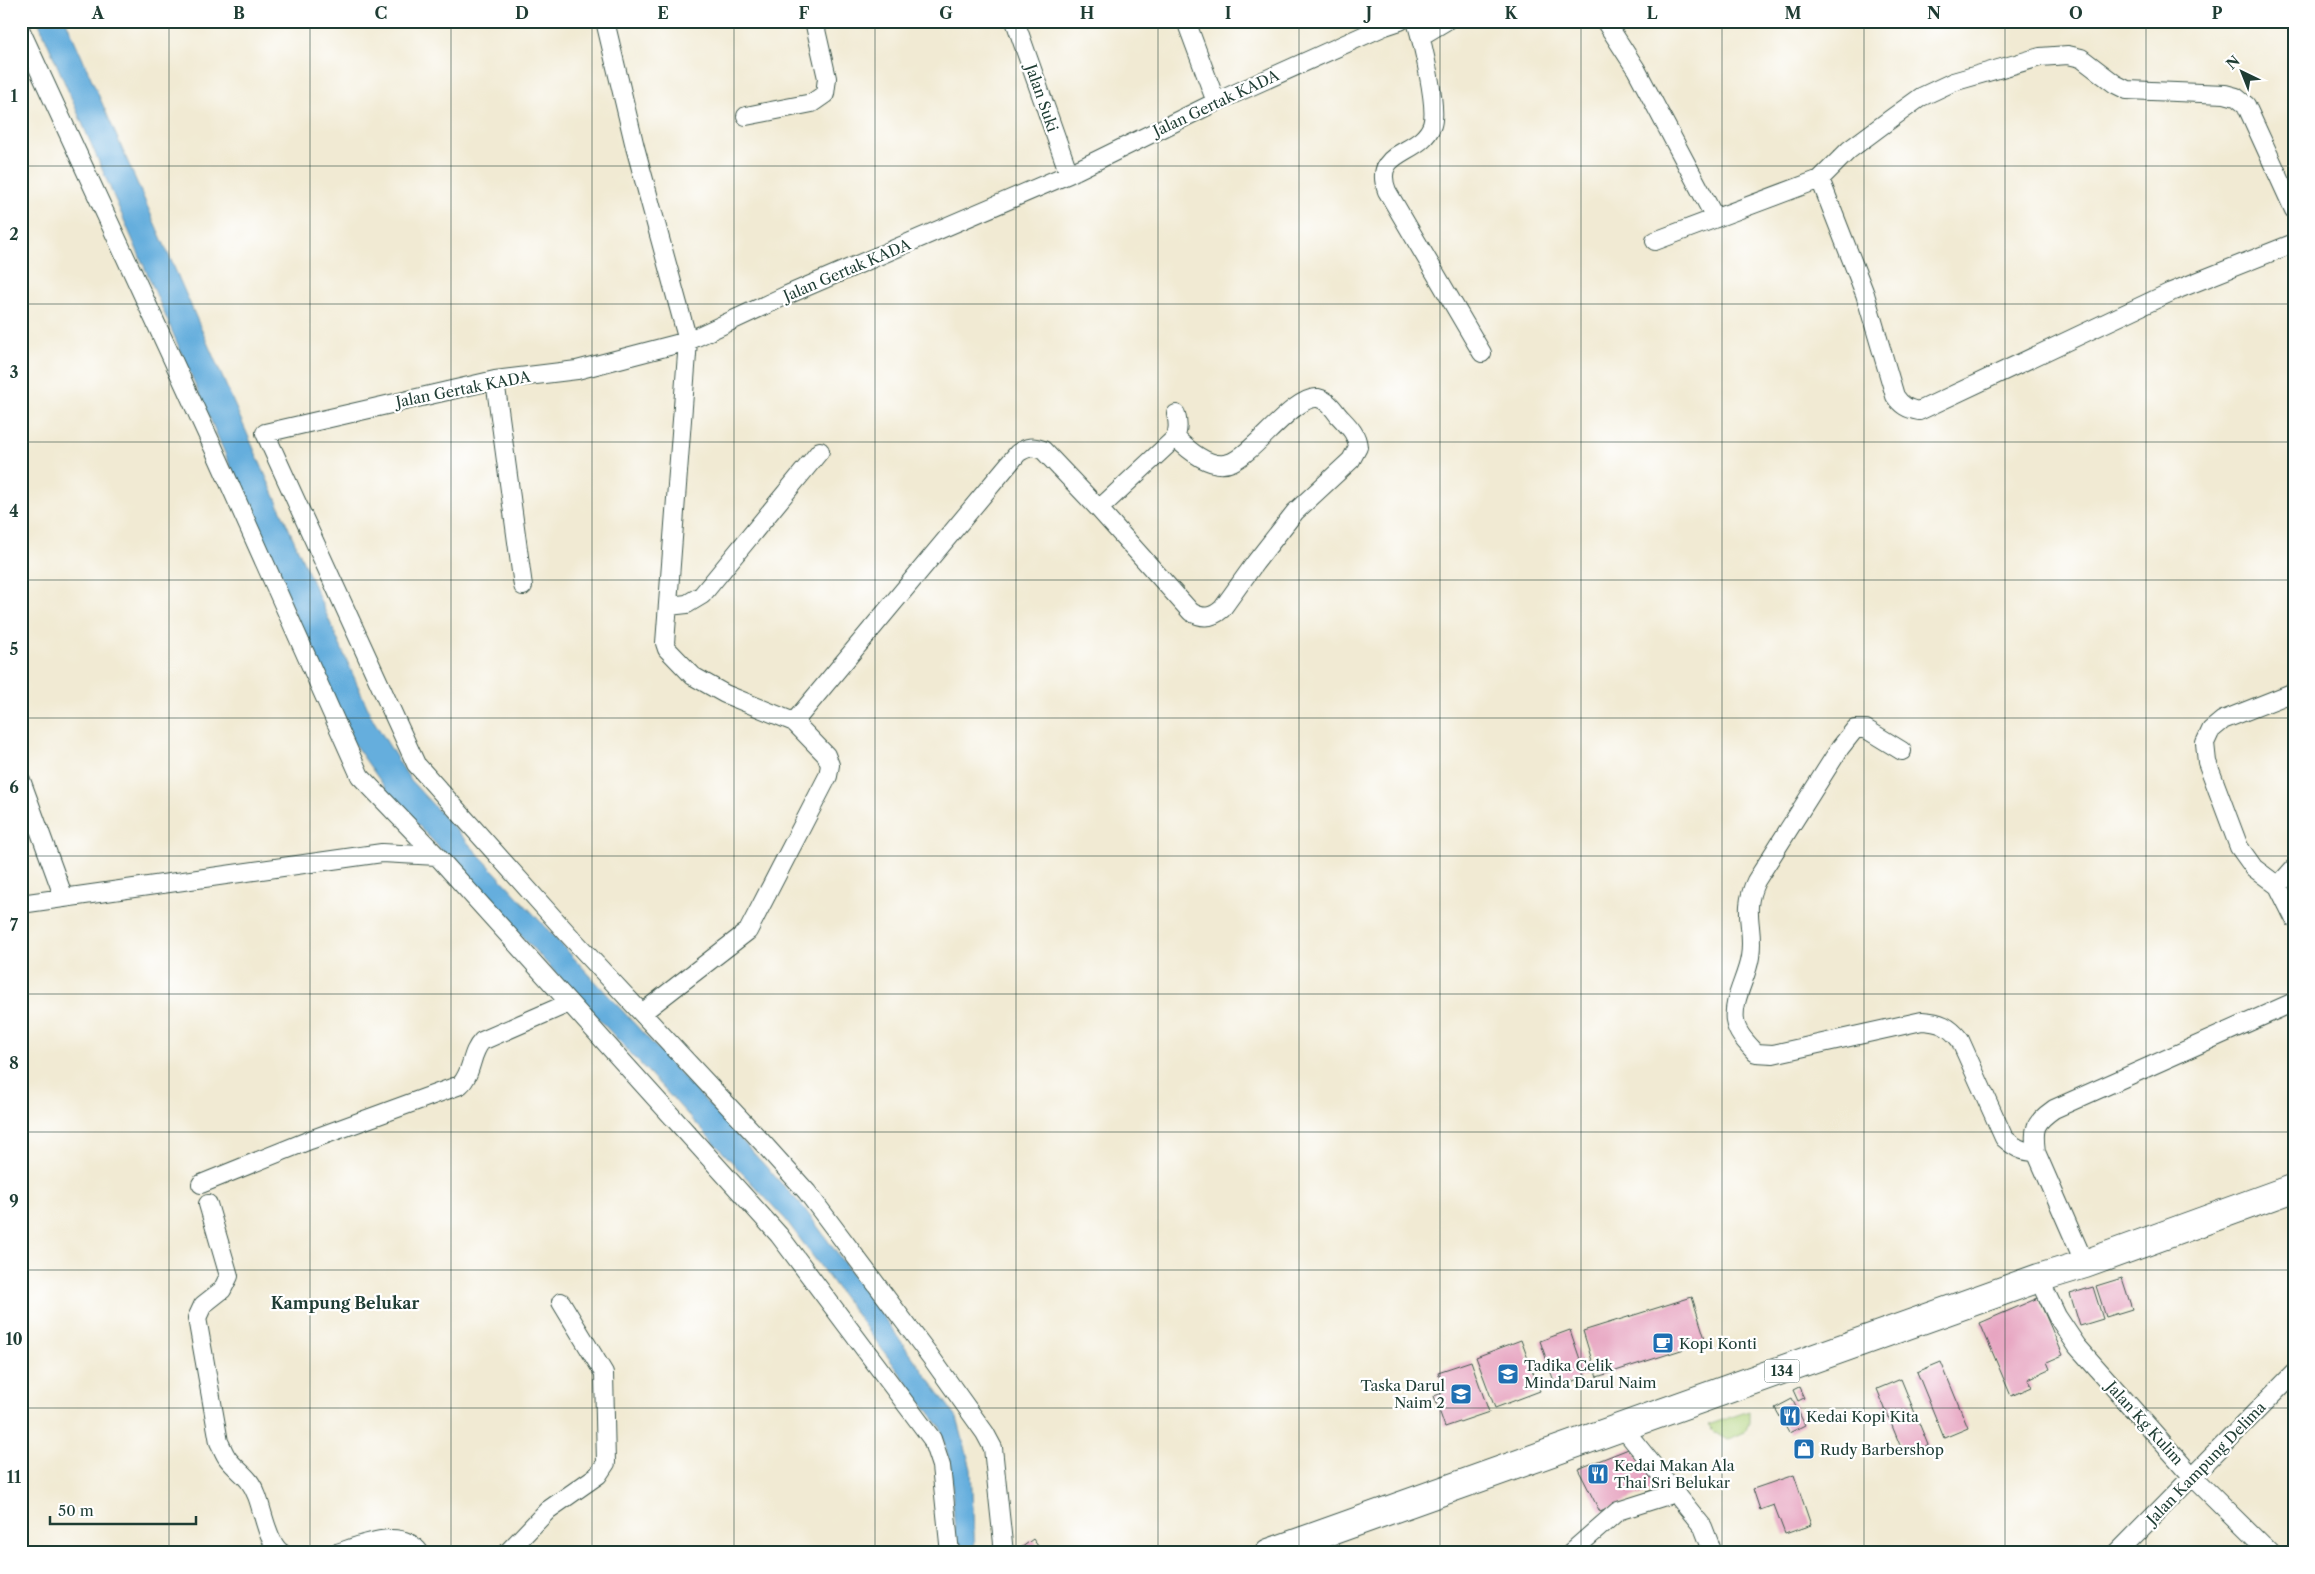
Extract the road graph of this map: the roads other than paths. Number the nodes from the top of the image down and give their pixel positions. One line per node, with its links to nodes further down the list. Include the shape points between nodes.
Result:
1 (605, 21): 18 (street, via 635,147)
2 (814, 21): 11 (street, via 828,78 825,94 812,103)
3 (1015, 21): 12 (street, Jalan Suki)
4 (1186, 21): 10 (street)
5 (1400, 21): 10 (street, Jalan Gertak KADA)
6 (1446, 21): 8 (street)
7 (1605, 21): 15 (street, via 1636,69)
8 (1419, 29): 19 (street, via 1434,111 1432,125 1421,140 1387,164 1384,182)
9 (21, 32): 32 (street, via 213,447 360,776)
10 (1216, 102): 12 (street, Jalan Gertak KADA)
11 (746, 116)
12 (1069, 174): 18 (street, Jalan Gertak KADA)
13 (1820, 179): 14 (street, via 1849,150 1921,97 1953,82 2040,57 2068,54 2081,58 2127,90 2236,97 2246,105); 15 (street); 17 (street, via 1865,294 1895,396 1908,409 1918,410 2171,292)
14 (2294, 210)
15 (1716, 218): 16 (street)
16 (1655, 241)
17 (2294, 243)
18 (688, 341): 20 (street, Jalan Gertak KADA, via 576,370); 26 (street)
19 (1482, 353)
20 (495, 380): 25 (street); 40 (street, Jalan Gertak KADA, via 266,433 416,764)
21 (1176, 414): 22 (street)
22 (1175, 437): 24 (street); 24 (street, via 1192,454 1214,462 1233,462 1302,403 1317,398 1331,405 1353,432 1358,447 1352,460 1295,512 1216,615 1199,616 1192,612)
23 (820, 452): 26 (street, via 702,595 687,604)
24 (1099, 510): 28 (street, via 1043,450 1025,448)
25 (523, 586)
26 (669, 606): 28 (street, via 667,650 693,676 725,694)
27 (2294, 692): 34 (street, via 2223,720 2211,730 2205,744 2206,762 2239,847 2254,868)
28 (794, 722): 40 (street, via 826,755 830,770 754,919 745,934)
29 (1902, 751): 41 (street, via 1866,729 1855,729 1756,881 1748,897 1750,958 1738,996 1735,1021 1742,1037 1756,1053 1773,1054 1922,1021 1937,1022 1951,1028 1960,1040 2004,1138 2025,1152)
30 (21, 780): 31 (street)
31 (27, 814): 35 (street)
32 (437, 856): 35 (street, via 382,853); 39 (street)
33 (2294, 868): 34 (street)
34 (2278, 886): 37 (street)
35 (64, 898): 36 (street)
36 (21, 904)
37 (2294, 918)
38 (2294, 1002): 41 (street, via 2054,1109 2039,1119 2033,1132)
39 (569, 1003): 42 (street, via 482,1041 476,1048 467,1078 460,1086 310,1140); 56 (street, via 779,1235 932,1438 942,1466)
40 (642, 1013): 57 (street, via 807,1192 985,1433 996,1466)
41 (2036, 1152): 45 (street)
42 (201, 1184)
43 (2294, 1188): 45 (main road, 134)
44 (208, 1204): 52 (street, via 229,1276 222,1290 203,1305 197,1318 219,1442 228,1459 246,1475 257,1494 267,1528 277,1550)
45 (2085, 1264): 46 (main road, 134)
46 (2039, 1278): 49 (main road, 134); 50 (street, Jalan Kg Kulim, via 2057,1316 2077,1346)
47 (561, 1302): 55 (street, via 604,1373 606,1463 598,1475 548,1510)
48 (2294, 1373): 50 (street, Jalan Kampung Delima)
49 (1623, 1428): 51 (street); 58 (main road, 134)
50 (2193, 1477): 61 (street, Jalan Kampung Delima); 62 (street, Jalan Kg Kulim)
51 (1675, 1492): 59 (street, via 1618,1511); 60 (street, via 1703,1527)
52 (282, 1553)
53 (337, 1553): 54 (street, via 380,1540 400,1539)
54 (420, 1553)
55 (507, 1553)
56 (950, 1553)
57 (1004, 1553)
58 (1270, 1553)
59 (1570, 1553)
60 (1712, 1553)
61 (2118, 1553)
62 (2270, 1553)

